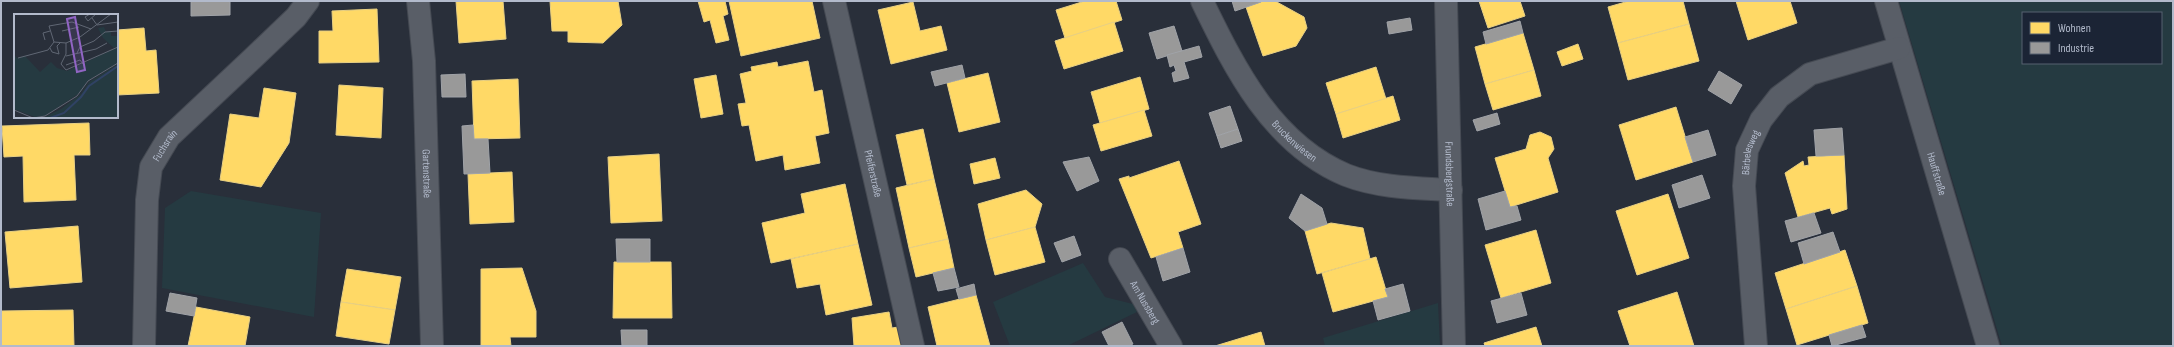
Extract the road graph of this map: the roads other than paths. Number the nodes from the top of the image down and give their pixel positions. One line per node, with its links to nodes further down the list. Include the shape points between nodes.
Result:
1 (308, 1): 10 (street, Fuchsrain, via 296,17 169,137 151,167 147,200)
2 (418, 1): 11 (street, Gartenstraße, via 425,77)
3 (834, 1): 12 (street, Pfeiferstraße)
4 (1202, 1): 8 (street, Bruckenwiesen, via 1265,113 1288,137 1318,159 1347,175 1403,187)
5 (1446, 1): 8 (street, Frundsbergstraße)
6 (1886, 1): 7 (street, Hauffstraße)
7 (1899, 48): 15 (street, Bärbelesweg, via 1810,74 1779,97 1760,120 1747,150 1744,186); 16 (street, Hauffstraße)
8 (1451, 190): 14 (street, Frundsbergstraße)
9 (1120, 259): 13 (street, Am Nussberg)
10 (144, 346)
11 (432, 346)
12 (913, 346)
13 (1171, 346)
14 (1454, 346)
15 (1756, 346)
16 (1988, 346)

